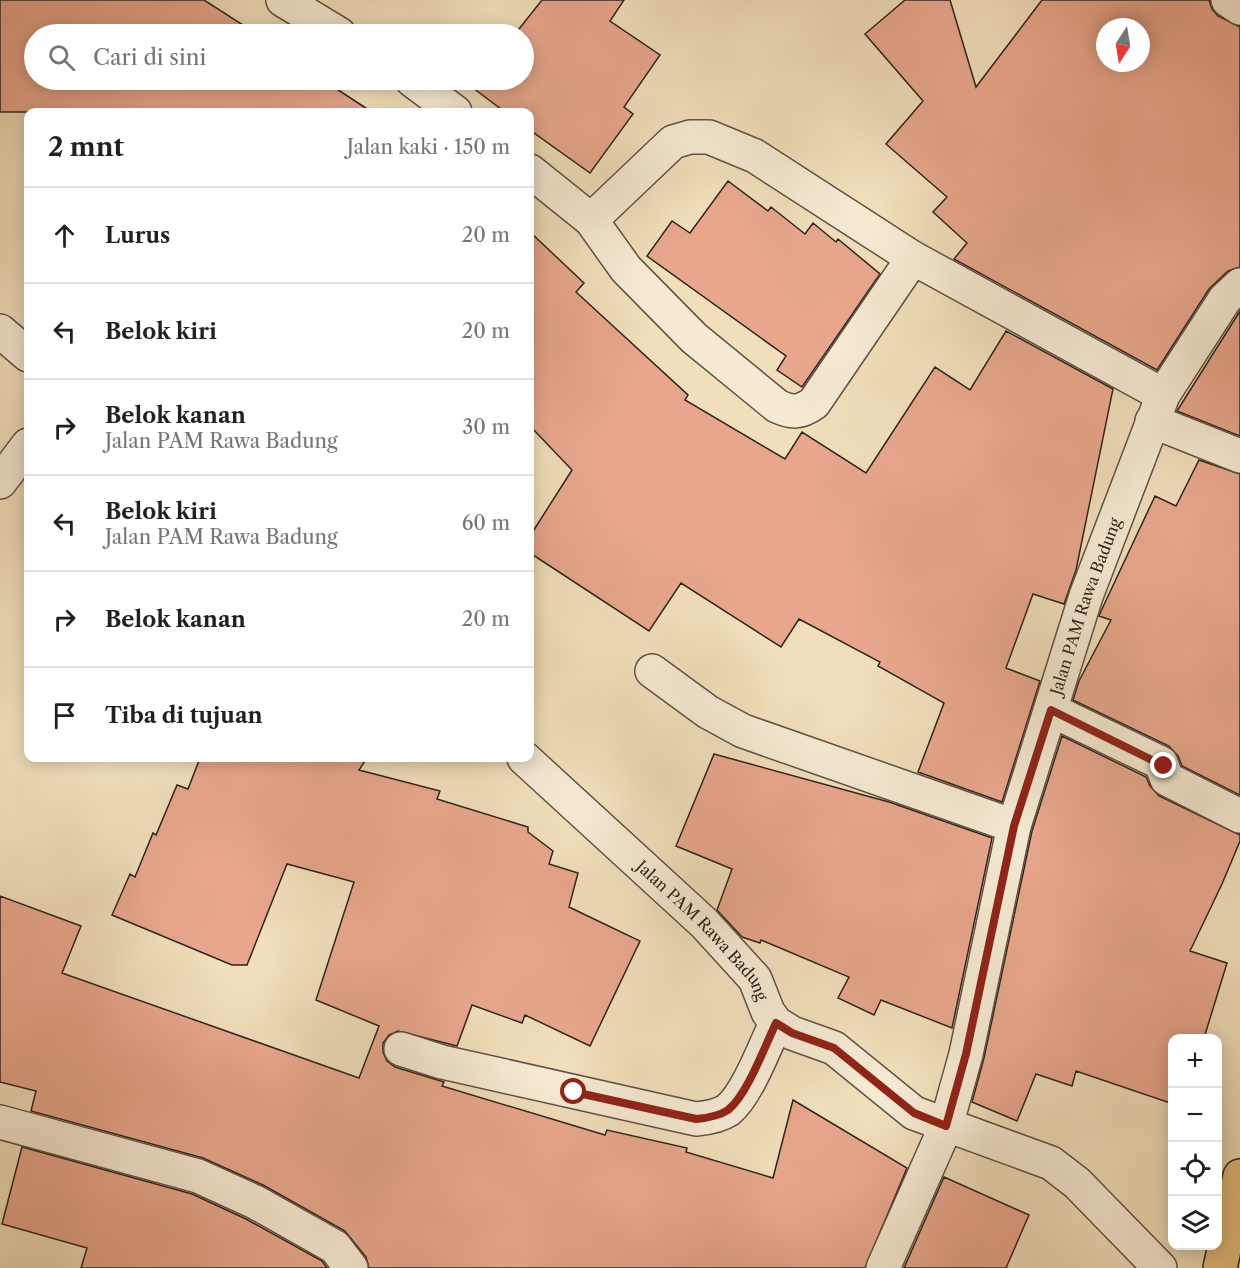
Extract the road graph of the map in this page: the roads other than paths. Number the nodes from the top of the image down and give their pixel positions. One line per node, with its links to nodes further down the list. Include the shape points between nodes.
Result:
1 (283, 0): 4 (street)
2 (1228, 0): 3 (street)
3 (1240, 8)
4 (323, 24)
5 (425, 90): 6 (street)
6 (450, 108)
7 (534, 174): 8 (street)
8 (591, 220): 9 (street, via 673,142 709,137 755,156); 9 (street, via 626,269 694,338 777,406 790,412 804,410 814,403)
9 (913, 258): 11 (street)
10 (1240, 285): 11 (street, Jalan PAM Rawa Badung, via 1225,299)
11 (1157, 408): 13 (street); 16 (street, Jalan PAM Rawa Badung, via 1086,596)
12 (24, 450): 14 (street)
13 (1240, 456)
14 (0, 482)
15 (652, 671): 19 (street, via 708,712 743,730)
16 (1051, 710): 18 (street, via 1161,763 1167,779); 19 (street, Jalan PAM Rawa Badung)
17 (528, 762): 20 (street, Jalan PAM Rawa Badung, via 704,923 754,979)
18 (1240, 816)
19 (1014, 826): 23 (street, Jalan PAM Rawa Badung, via 966,1054)
20 (776, 1023): 21 (street, via 749,1081 728,1109 696,1119 502,1077); 23 (street, via 834,1048 914,1113)
21 (401, 1049)
22 (0, 1122): 26 (street, via 198,1176 255,1202 335,1247)
23 (946, 1126): 25 (street, via 1051,1163 1077,1183); 27 (street, Jalan PAM Rawa Badung)
24 (1240, 1176): 29 (main road)
25 (1130, 1256): 28 (street)
26 (351, 1268)
27 (883, 1268)
28 (1160, 1268)
29 (1220, 1268)

